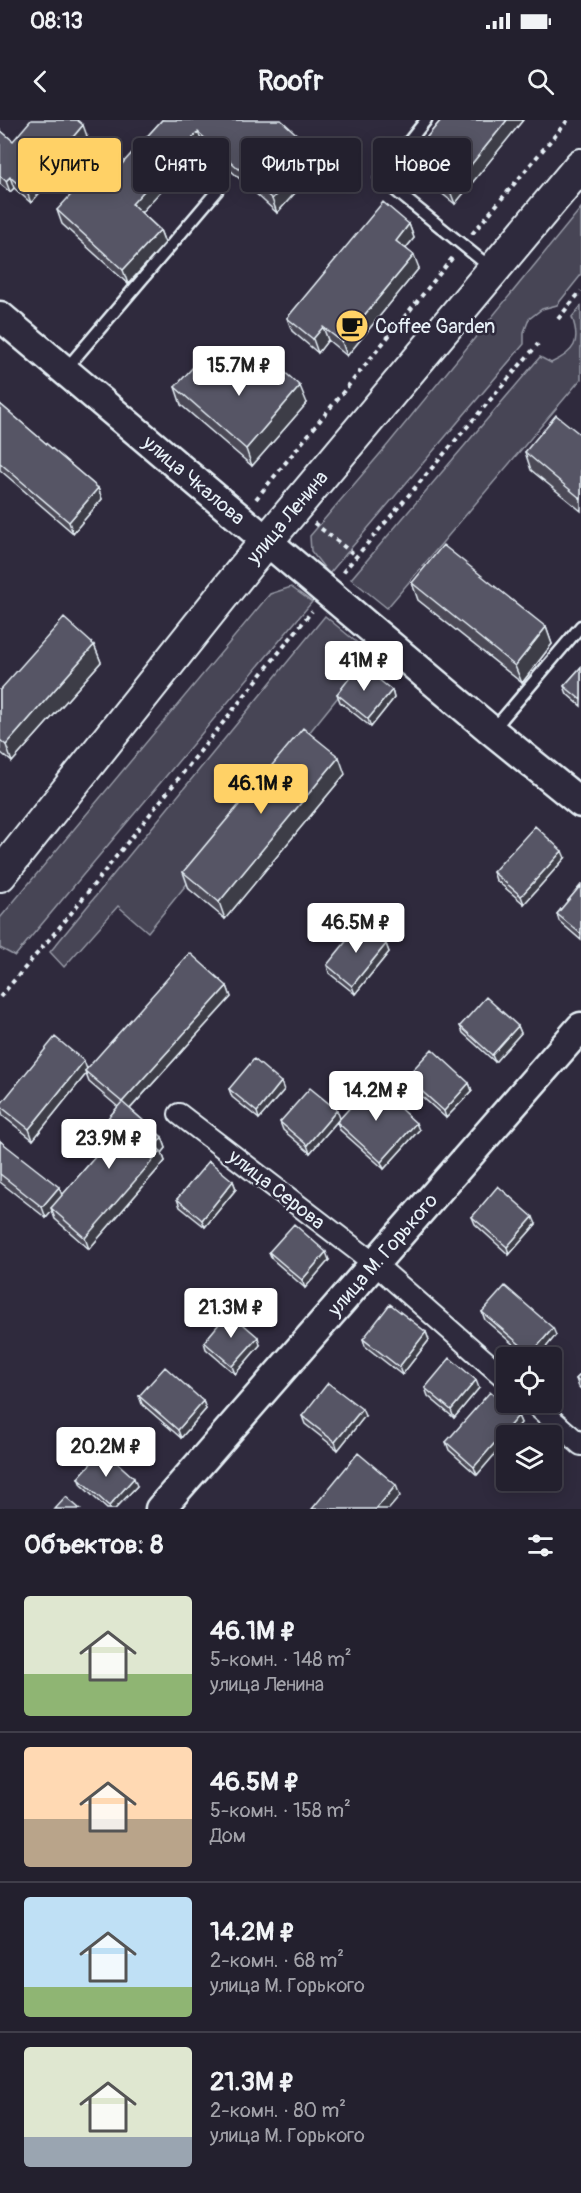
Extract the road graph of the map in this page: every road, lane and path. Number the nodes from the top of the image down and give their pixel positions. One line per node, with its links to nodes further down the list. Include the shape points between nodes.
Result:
1 (426, 120): 5 (lane, via 380,178)
2 (568, 120): 5 (path)
3 (581, 165): 6 (main road, улица Ленина)
4 (215, 192): 11 (lane)
5 (462, 245): 6 (lane); 12 (path)
6 (493, 270): 14 (main road, улица Ленина)
7 (581, 291): 9 (path)
8 (0, 315): 11 (street, улица Чкалова)
9 (558, 319)
10 (538, 344): 15 (path)
11 (64, 370): 12 (street, улица Чкалова)
12 (240, 518): 14 (street, улица Чкалова)
13 (311, 521): 15 (path)
14 (268, 540): 16 (street, улица Чкалова); 20 (main road, улица Ленина)
15 (356, 556): 16 (path)
16 (327, 592): 18 (street, улица Чкалова); 21 (path)
17 (581, 626): 18 (lane)
18 (492, 731): 19 (street, улица Чкалова)
19 (581, 803)
20 (0, 875)
21 (0, 998)
22 (581, 1027): 24 (street, улица М. Горького)
23 (179, 1114): 24 (street, улица Серова)
24 (375, 1264): 25 (street, улица Серова); 28 (street, улица М. Горького)
25 (496, 1370)
26 (545, 1413): 27 (street)
27 (581, 1445)
28 (160, 1509)

